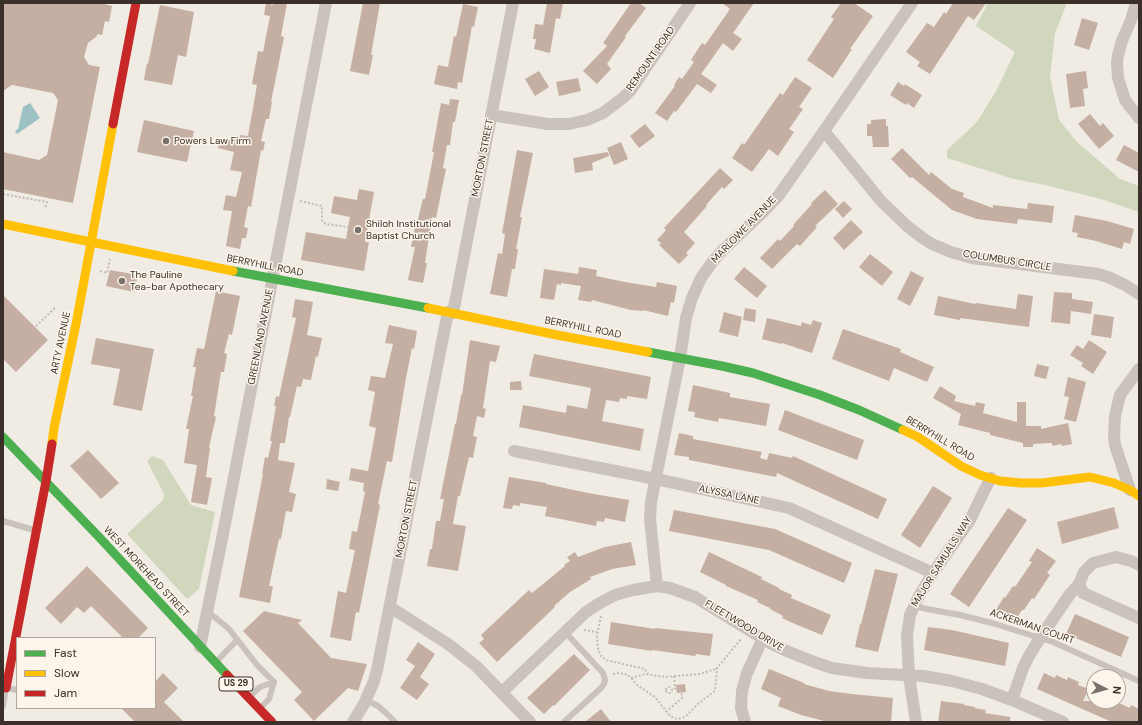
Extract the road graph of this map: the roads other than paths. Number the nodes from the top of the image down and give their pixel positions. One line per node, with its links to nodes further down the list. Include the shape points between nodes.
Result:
1 (136, 3): 11 (street, ARTY AVENUE)
2 (326, 3): 12 (street, GREENLAND AVENUE)
3 (513, 3): 7 (street, MORTON STREET)
4 (690, 3): 7 (street, REMOUNT ROAD, via 630,91 603,113 569,124 548,124)
5 (912, 3): 9 (street, MARLOWE AVENUE)
6 (1136, 3): 8 (street, via 1117,63 1118,78 1125,100)
7 (491, 115): 14 (street, MORTON STREET)
8 (1139, 118)
9 (824, 131): 13 (street, COLUMBUS CIRCLE, via 881,201 907,226 932,244 972,258 1098,274 1126,285); 15 (street, MARLOWE AVENUE, via 779,195 724,249 701,278 686,318)
10 (3, 224): 11 (street, BERRYHILL ROAD)
11 (91, 242): 12 (street, BERRYHILL ROAD); 21 (street, ARTY AVENUE)
12 (272, 279): 14 (street, BERRYHILL ROAD); 31 (street, GREENLAND AVENUE)
13 (1139, 294)
14 (450, 312): 15 (street, BERRYHILL ROAD); 30 (street, MORTON STREET)
15 (680, 358): 19 (street, BERRYHILL ROAD, via 753,374 859,410 918,437 961,466); 20 (street, MARLOWE AVENUE)
16 (1139, 369): 22 (street, via 1120,395 1114,436 1119,458)
17 (3, 437): 21 (street, WEST MOREHEAD STREET / US 29)
18 (514, 452): 20 (street, ALYSSA LANE)
19 (991, 478): 22 (street, BERRYHILL ROAD, via 1000,481 1042,483 1090,477); 26 (street, MAJOR SAMUALS WAY, via 970,520)
20 (656, 479): 26 (street, ALYSSA LANE, via 789,508); 28 (street, MARLOWE AVENUE, via 650,519)
21 (46, 481): 24 (street, ARTY AVENUE); 37 (street, WEST MOREHEAD STREET / US 29)
22 (1135, 493)
23 (3, 521): 24 (lane)
24 (36, 531): 42 (street, ARTY AVENUE, via 9,659)
25 (1139, 564): 27 (street, via 1116,557 1093,563 1084,572)
26 (933, 572): 29 (street, MAJOR SAMUALS WAY)
27 (1080, 584): 32 (street, via 1083,593); 35 (street, via 1070,594)
28 (657, 586): 33 (street, FLEETWOOD DRIVE, via 615,595 586,612); 34 (street, FLEETWOOD DRIVE, via 695,597)
29 (914, 606): 35 (lane, ACKERMAN COURT, via 992,623); 39 (street, MAJOR SAMUALS WAY, via 907,636)
30 (390, 607): 44 (street, via 448,644 476,666); 46 (street, MORTON STREET, via 377,670)
31 (207, 611): 36 (lane, via 229,629); 37 (street, GREENLAND AVENUE)
32 (1139, 618)
33 (565, 632): 44 (street, FLEETWOOD DRIVE); 54 (lane, via 604,673 605,680 601,688)
34 (763, 638): 39 (street, FLEETWOOD DRIVE, via 789,652 832,668); 55 (street, via 746,673 742,691 741,708)
35 (1040, 638): 40 (lane, ACKERMAN COURT); 47 (street, via 1023,668)
36 (237, 640): 38 (lane); 41 (lane)
37 (200, 646): 38 (street, WEST MOREHEAD STREET / US 29)
38 (215, 662): 45 (street, WEST MOREHEAD STREET / US 29)
39 (909, 676): 47 (street, FLEETWOOD DRIVE, via 952,681); 56 (street, MAJOR SAMUALS WAY)
40 (1139, 681)
41 (274, 682): 45 (lane, via 260,687); 49 (lane, via 269,699)
42 (6, 688): 43 (lane); 48 (lane)
43 (16, 690)
44 (502, 692): 53 (street)
45 (248, 697): 49 (street, WEST MOREHEAD STREET / US 29)
46 (366, 700): 51 (street, MORTON STREET); 52 (lane, via 378,706)
47 (1012, 700): 57 (street, FLEETWOOD DRIVE)
48 (3, 706)
49 (259, 708): 50 (street, WEST MOREHEAD STREET / US 29)
50 (272, 722)
51 (353, 722)
52 (395, 722)
53 (530, 722)
54 (564, 722)
55 (745, 722)
56 (916, 722)
57 (1063, 722)

